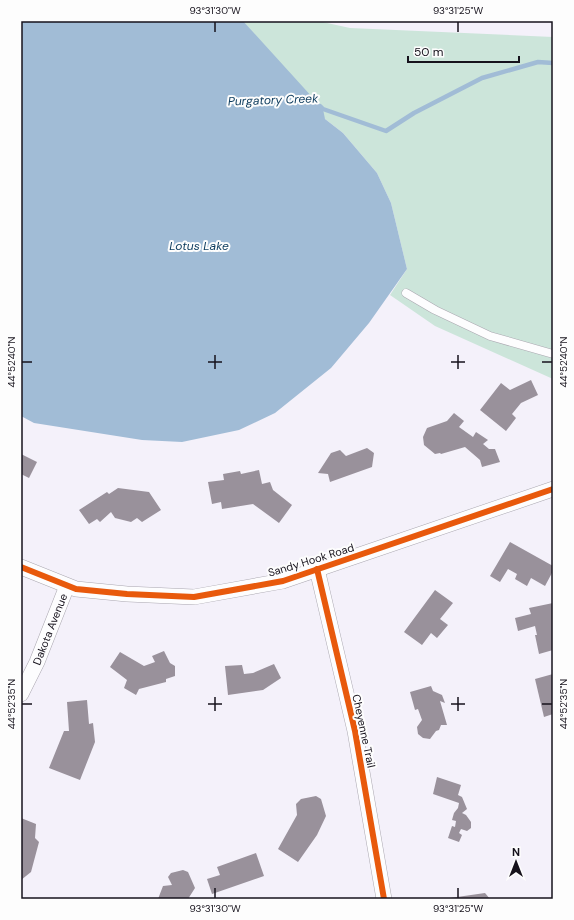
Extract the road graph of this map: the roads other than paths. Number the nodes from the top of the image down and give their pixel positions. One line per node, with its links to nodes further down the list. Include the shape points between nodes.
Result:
1 (406, 293): 2 (lane, via 490,336)
2 (553, 354)
3 (553, 489): 5 (street, Sandy Hook Road)
4 (21, 567): 6 (street, Sandy Hook Road)
5 (316, 569): 6 (street, Sandy Hook Road, via 283,581 194,597 127,594); 8 (street, Cheyenne Trail, via 355,731)
6 (67, 586): 7 (street, Dakota Avenue, via 37,662)
7 (21, 694)
8 (381, 898)

